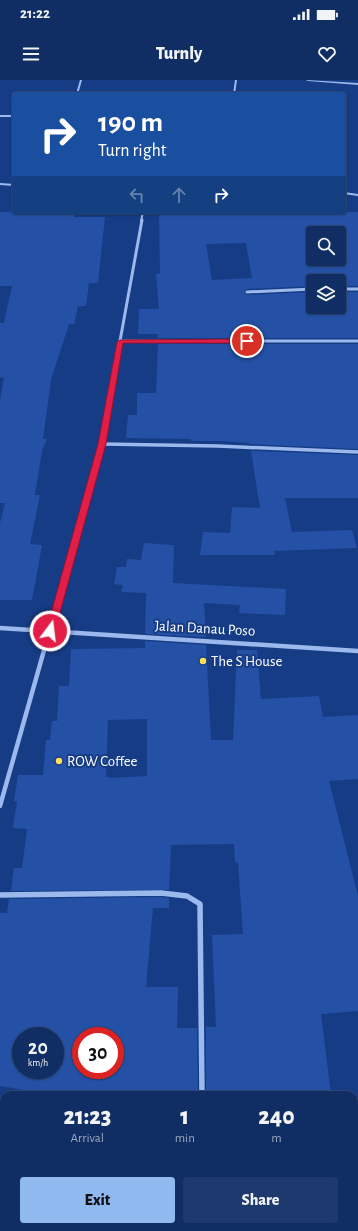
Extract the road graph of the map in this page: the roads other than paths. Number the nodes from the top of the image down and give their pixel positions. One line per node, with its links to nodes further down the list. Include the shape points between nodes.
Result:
1 (81, 80): 5 (street)
2 (236, 80): 6 (street)
3 (308, 80): 4 (street)
4 (358, 84)
5 (78, 92)
6 (234, 92)
7 (0, 116): 8 (street)
8 (12, 116)
9 (0, 184): 10 (street)
10 (12, 185)
11 (346, 193): 12 (street)
12 (358, 195)
13 (143, 214): 19 (street)
14 (306, 289): 17 (street)
15 (346, 289): 16 (street)
16 (358, 289)
17 (247, 292)
18 (358, 341): 19 (street)
19 (120, 342): 20 (street)
20 (102, 444): 21 (street); 23 (street)
21 (358, 452)
22 (0, 628): 23 (street, Jalan Danau Poso)
23 (50, 631): 24 (street, Jalan Danau Poso); 25 (street)
24 (358, 651)
25 (0, 803)
26 (0, 894): 27 (street, via 161,893 185,894 194,898 200,904)
27 (202, 1091)

